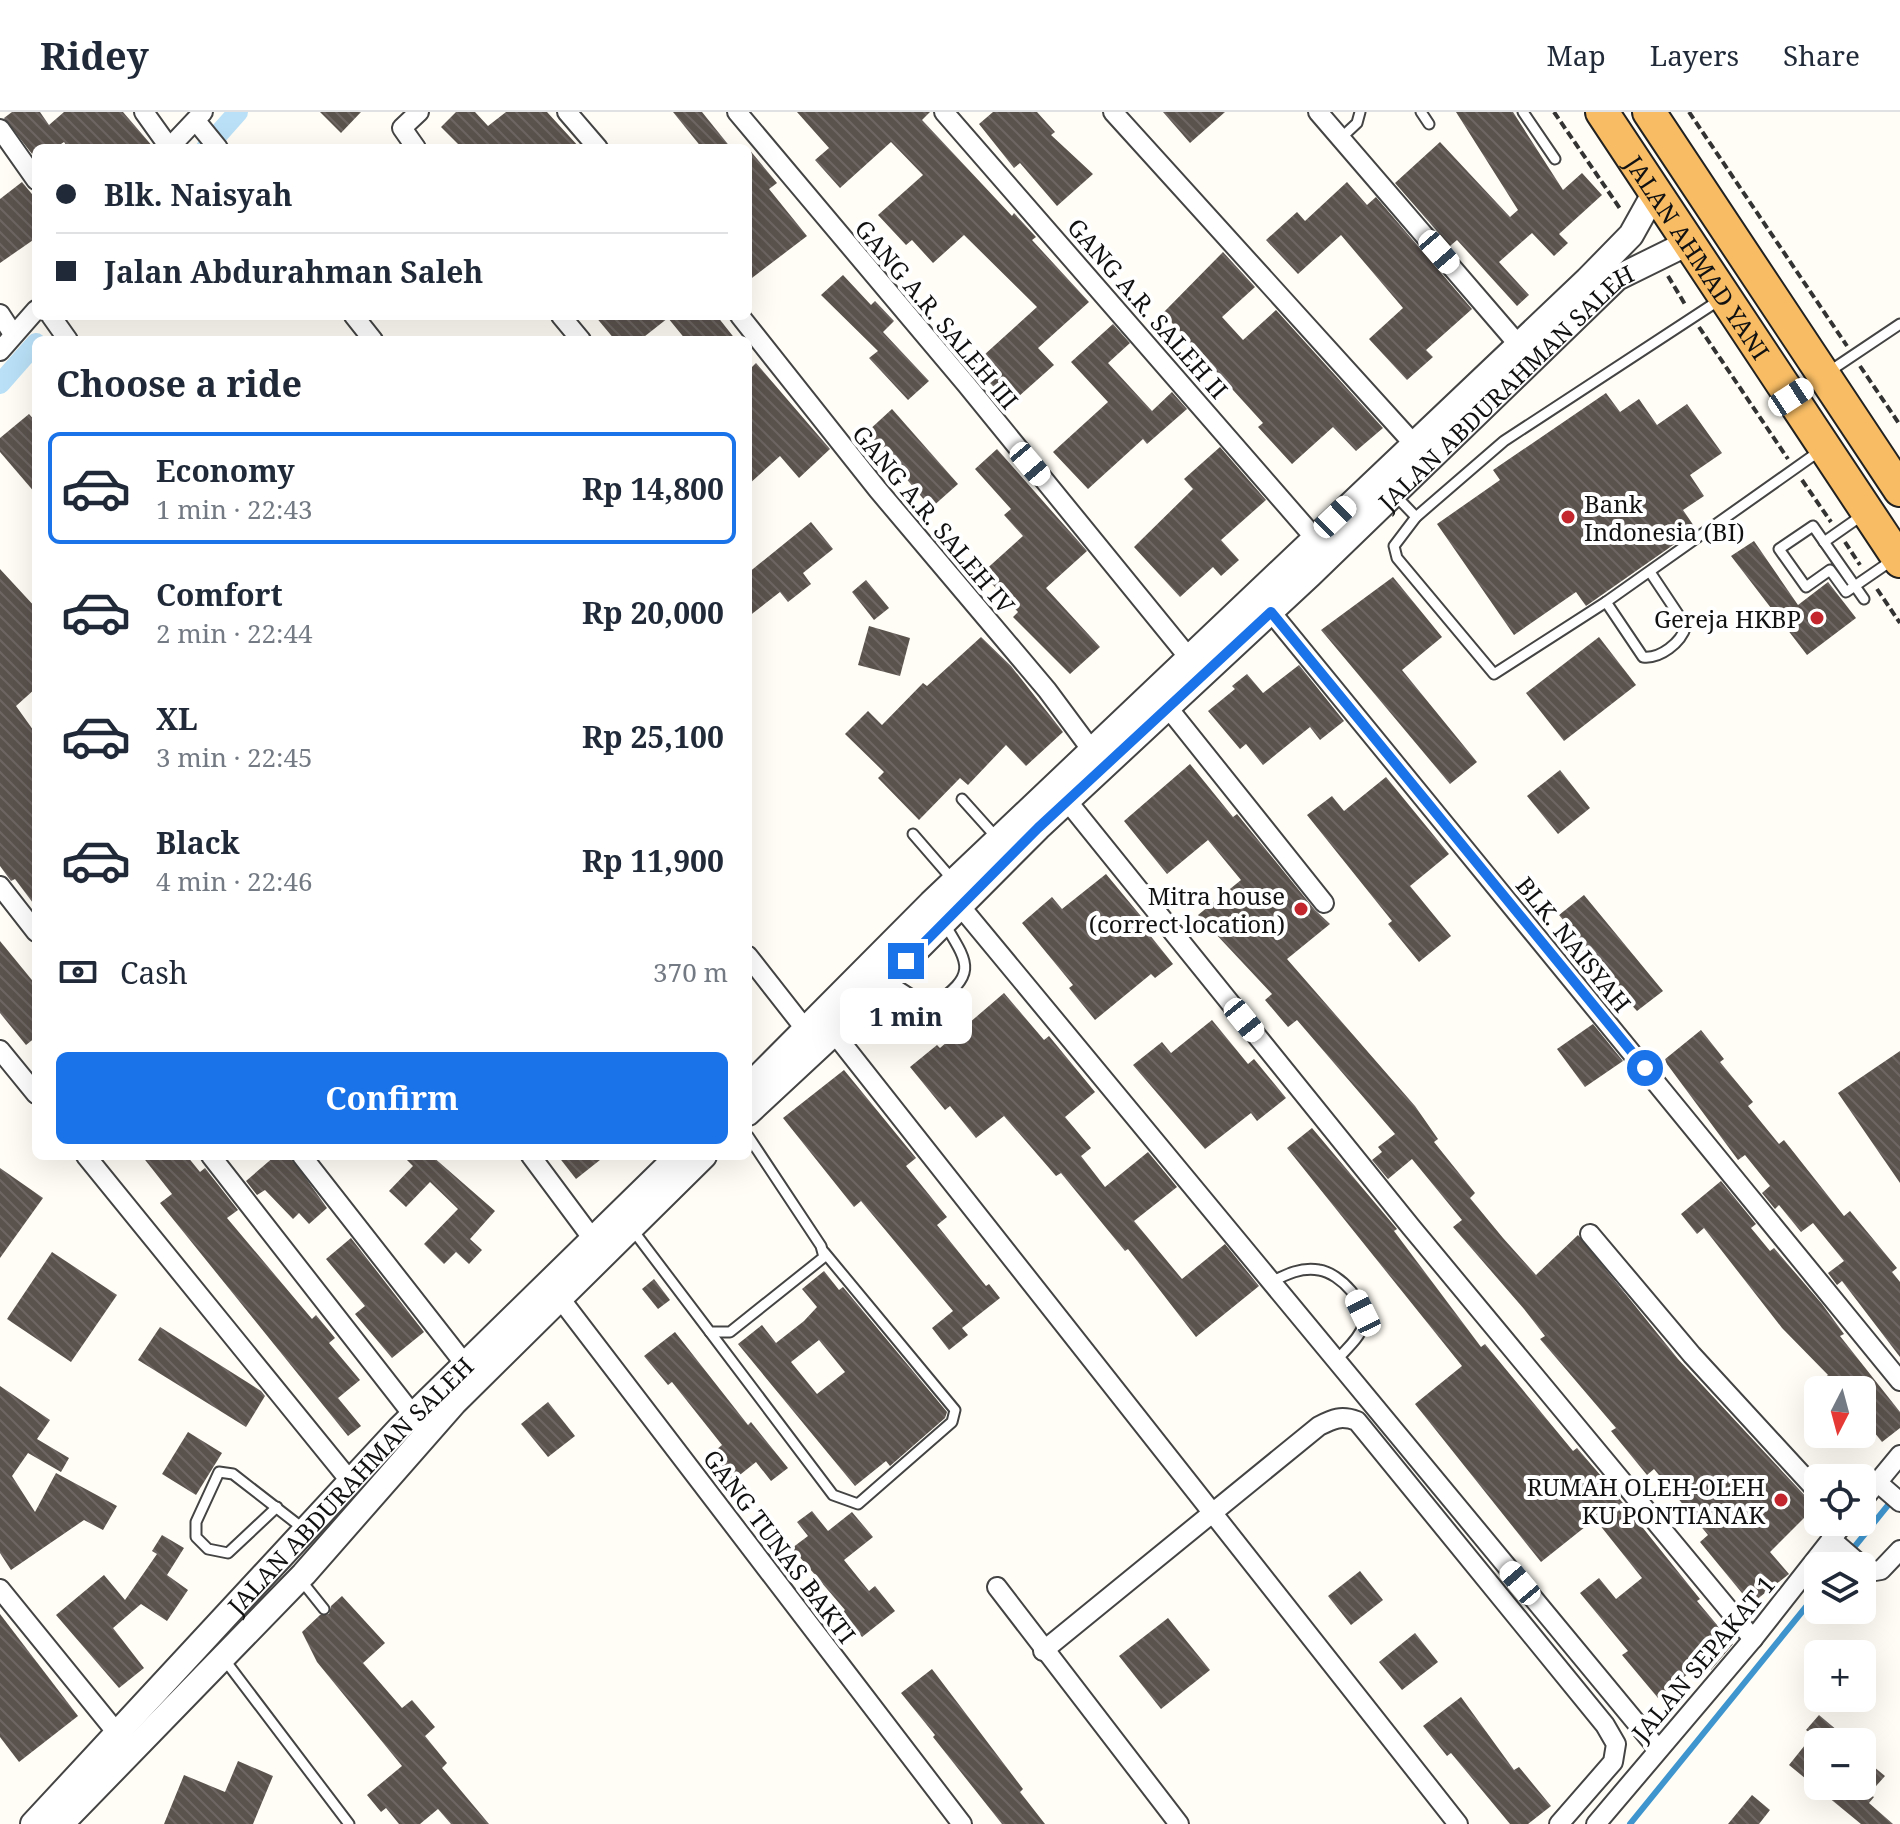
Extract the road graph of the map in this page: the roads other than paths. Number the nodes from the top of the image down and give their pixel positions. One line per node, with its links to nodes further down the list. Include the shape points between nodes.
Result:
1 (144, 112): 17 (street)
2 (419, 112): 20 (street, via 402,128)
3 (567, 112): 21 (street)
4 (737, 112): 57 (street, GANG A.R. SALEH III)
5 (944, 112): 49 (street, GANG A.R. SALEH II)
6 (1113, 112): 43 (street)
7 (1318, 112): 16 (street)
8 (1360, 112): 16 (lane, via 1357,123)
9 (1421, 112): 14 (lane)
10 (1523, 112): 22 (lane)
11 (1602, 112): 24 (highway, JALAN AHMAD YANI)
12 (1649, 112): 41 (highway, JALAN AHMAD YANI)
13 (202, 122): 18 (street); 19 (street)
14 (1429, 124)
15 (0, 129): 23 (street)
16 (1341, 138): 39 (street)
17 (166, 144)
18 (174, 144)
19 (216, 144)
20 (413, 144)
21 (595, 144)
22 (1555, 159)
23 (32, 174)
24 (1655, 192): 25 (highway, JALAN AHMAD YANI); 34 (street, JALAN ABDURAHMAN SALEH, via 1631,235)
25 (1688, 243): 26 (highway, JALAN AHMAD YANI); 34 (street, JALAN ABDURAHMAN SALEH, via 1617,278)
26 (1724, 297): 42 (highway, JALAN AHMAD YANI); 48 (lane, via 1504,441)
27 (0, 314): 35 (street)
28 (37, 320): 35 (street)
29 (50, 320): 36 (street)
30 (357, 320): 37 (street)
31 (564, 320): 38 (street)
32 (743, 320): 59 (street, GANG A.R. SALEH IV)
33 (1900, 324): 41 (lane)
34 (1546, 332): 39 (street, JALAN ABDURAHMAN SALEH); 45 (street, JALAN ABDURAHMAN SALEH)
35 (13, 334): 40 (street)
36 (64, 336)
37 (370, 336)
38 (578, 336)
39 (1517, 343): 43 (street, JALAN ABDURAHMAN SALEH)
40 (0, 351)
41 (1824, 376): 42 (lane); 46 (highway, JALAN AHMAD YANI)
42 (1791, 397): 44 (highway, JALAN AHMAD YANI)
43 (1412, 442): 45 (street, JALAN ABDURAHMAN SALEH)
44 (1823, 449): 47 (highway, JALAN AHMAD YANI); 52 (lane)
45 (1385, 484): 48 (lane); 49 (street, JALAN ABDURAHMAN SALEH); 56 (street, JALAN ABDURAHMAN SALEH)
46 (1900, 490)
47 (1867, 513): 50 (lane); 51 (highway, JALAN AHMAD YANI)
48 (1416, 517): 55 (lane, via 1393,552 1494,674)
49 (1314, 537): 57 (street, JALAN ABDURAHMAN SALEH)
50 (1824, 542): 53 (lane); 53 (lane, via 1813,526 1779,549 1806,587 1830,570 1846,592)
51 (1899, 559): 53 (lane)
52 (1650, 572): 55 (lane); 55 (lane, via 1686,626 1674,645 1643,657)
53 (1855, 586): 54 (lane)
54 (1864, 599)
55 (1606, 602)
56 (1271, 612): 58 (street, JALAN ABDURAHMAN SALEH); 94 (street, BLK. NAISYAH)
57 (1190, 659): 59 (street, JALAN ABDURAHMAN SALEH)
58 (1169, 709): 61 (street, JALAN ABDURAHMAN SALEH); 67 (street)
59 (1093, 752): 62 (street, JALAN ABDURAHMAN SALEH)
60 (962, 799): 64 (lane)
61 (1068, 802): 62 (street, JALAN ABDURAHMAN SALEH); 110 (street)
62 (1032, 821): 64 (street, JALAN ABDURAHMAN SALEH); 68 (street, JALAN ABDURAHMAN SALEH)
63 (913, 834): 65 (lane)
64 (999, 841): 65 (street, JALAN ABDURAHMAN SALEH)
65 (954, 882): 72 (street, JALAN ABDURAHMAN SALEH)
66 (0, 886): 69 (street)
67 (1324, 903)
68 (953, 915): 71 (street, JALAN ABDURAHMAN SALEH); 71 (lane, via 966,967 951,992 926,1004); 89 (street)
69 (32, 927)
70 (752, 961): 72 (street)
71 (887, 980): 73 (street, JALAN ABDURAHMAN SALEH)
72 (806, 1030): 75 (street, JALAN ABDURAHMAN SALEH)
73 (834, 1033): 77 (street, JALAN ABDURAHMAN SALEH); 101 (street)
74 (0, 1050): 76 (street)
75 (752, 1083)
76 (32, 1089)
77 (752, 1109)
78 (752, 1142): 88 (lane)
79 (89, 1160): 98 (street)
80 (214, 1160): 95 (street)
81 (305, 1160): 93 (street)
82 (534, 1160): 87 (street)
83 (674, 1160): 87 (street, JALAN ABDURAHMAN SALEH)
84 (700, 1160): 85 (street, JALAN ABDURAHMAN SALEH)
85 (631, 1228): 90 (street, JALAN ABDURAHMAN SALEH); 91 (lane)
86 (1590, 1234): 97 (street)
87 (592, 1238): 93 (street, JALAN ABDURAHMAN SALEH)
88 (824, 1252): 91 (lane, via 730,1332); 91 (lane, via 955,1410 952,1422 858,1504 833,1495)
89 (1271, 1282): 92 (street); 92 (lane, via 1290,1273 1321,1270 1356,1297 1363,1324)
90 (559, 1297): 93 (street, JALAN ABDURAHMAN SALEH); 118 (street, GANG TUNAS BAKTI)
91 (710, 1332)
92 (1336, 1361): 114 (street)
93 (471, 1372): 95 (street, JALAN ABDURAHMAN SALEH); 106 (street, JALAN ABDURAHMAN SALEH)
94 (1900, 1381)
95 (413, 1415): 98 (street, JALAN ABDURAHMAN SALEH)
96 (1900, 1455): 99 (street)
97 (1804, 1477)
98 (351, 1482): 102 (street, JALAN ABDURAHMAN SALEH)
99 (1889, 1493)
100 (277, 1507): 100 (lane, via 228,1553 208,1549 196,1537 196,1522 219,1472 233,1474); 102 (lane)
101 (1214, 1511): 111 (street); 120 (street); 121 (street, via 1319,1426 1339,1417 1357,1421 1616,1744 1613,1762)
102 (306, 1531): 113 (street, JALAN ABDURAHMAN SALEH)
103 (1844, 1536): 104 (street, JALAN SEPAKAT 1)
104 (1844, 1550): 105 (street, via 1875,1572); 110 (street, JALAN SEPAKAT 1)
105 (1900, 1550)
106 (300, 1579): 109 (lane); 112 (street, JALAN ABDURAHMAN SALEH)
107 (997, 1587): 111 (street)
108 (0, 1589): 113 (street)
109 (324, 1609)
110 (1753, 1639): 114 (street, JALAN SEPAKAT 1)
111 (1043, 1651): 119 (street)
112 (222, 1656): 116 (street, JALAN ABDURAHMAN SALEH); 117 (lane)
113 (117, 1733): 115 (street, JALAN ABDURAHMAN SALEH)
114 (1658, 1749): 122 (street, JALAN SEPAKAT 1)
115 (33, 1824)
116 (61, 1824)
117 (349, 1824)
118 (962, 1824)
119 (1179, 1824)
120 (1458, 1824)
121 (1559, 1824)
122 (1596, 1824)

